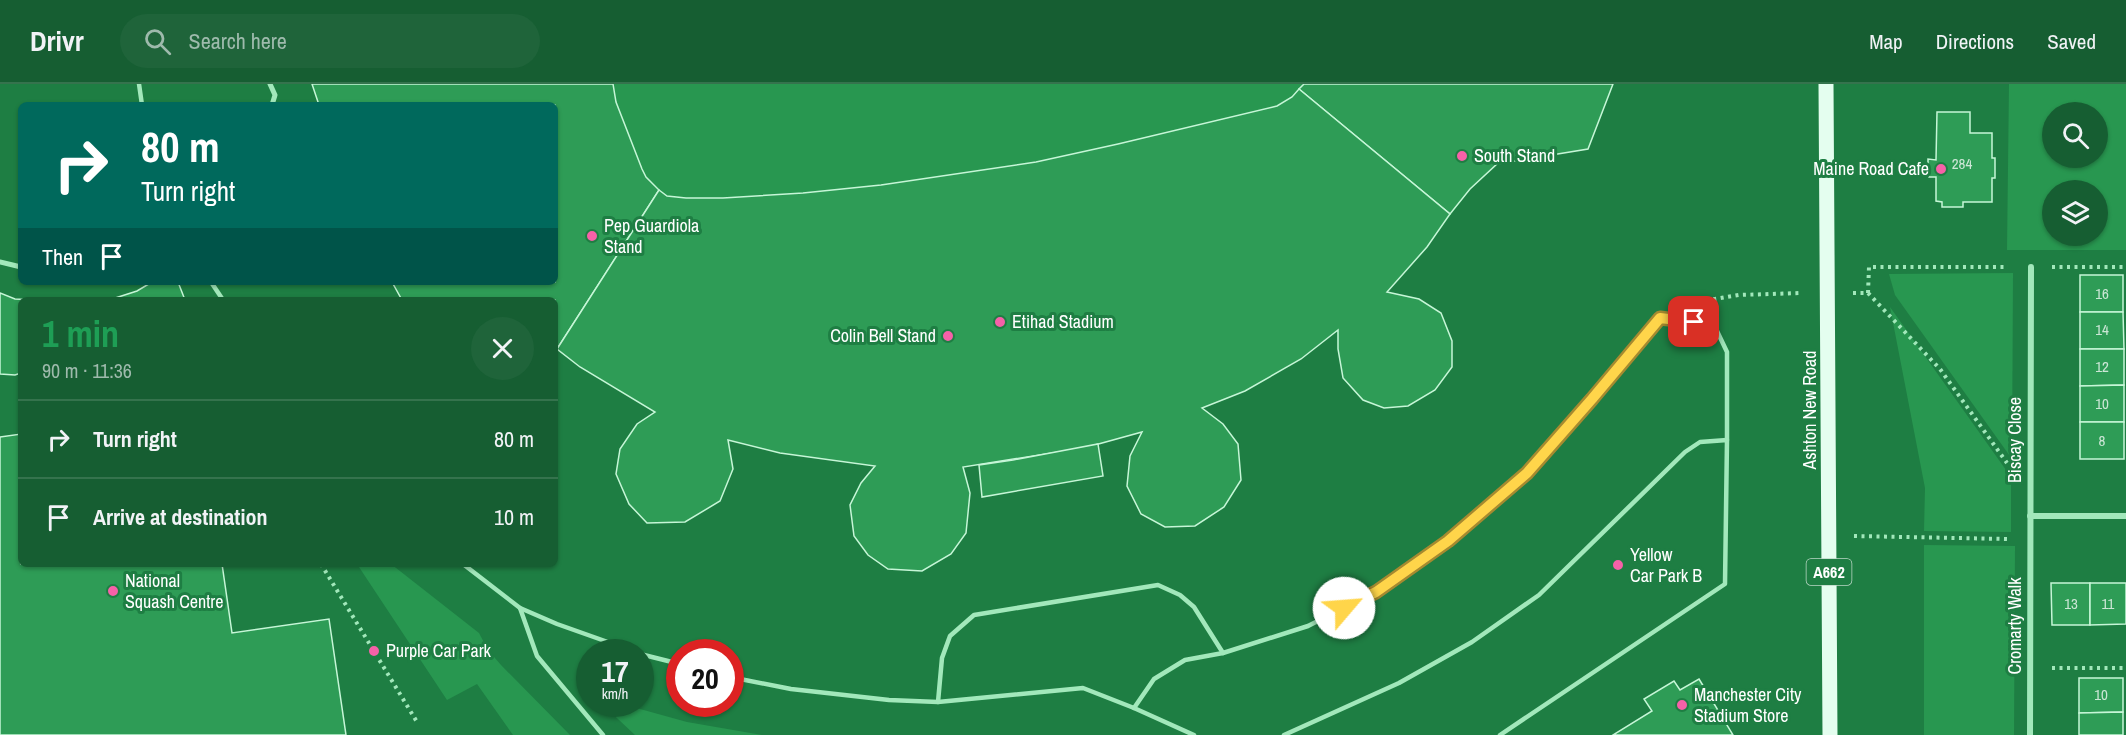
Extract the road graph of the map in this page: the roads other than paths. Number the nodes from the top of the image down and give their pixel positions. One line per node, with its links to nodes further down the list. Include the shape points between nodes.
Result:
1 (139, 84): 4 (lane)
2 (270, 84): 5 (street, via 275,95)
3 (1826, 84): 23 (main road, Ashton New Road / A662)
4 (142, 102)
5 (273, 102)
6 (0, 262): 7 (street)
7 (18, 266)
8 (2031, 267): 10 (street, Biscay Close)
9 (1727, 441): 15 (lane, via 1727,352 1717,331 1699,322 1660,318 1527,473 1448,541 1376,592 1308,626); 21 (lane, via 1700,442 1685,452 1539,595 1472,642 1399,683); 22 (lane, via 1725,584)
10 (2030, 516): 11 (street); 24 (street, Cromarty Walk)
11 (2126, 516)
12 (467, 567): 13 (lane)
13 (520, 608): 14 (lane); 19 (lane, via 537,656)
14 (599, 639)
15 (1223, 653): 17 (lane, via 1194,608 1180,595 1158,585 974,615 950,636 942,658); 18 (lane, via 1185,660 1154,679)
16 (744, 680): 17 (lane, via 792,689)
17 (938, 702): 18 (lane, via 1083,688)
18 (1134, 708): 20 (lane)
19 (603, 735)
20 (1194, 735)
21 (1284, 735)
22 (1500, 735)
23 (1830, 735)
24 (2030, 735)

